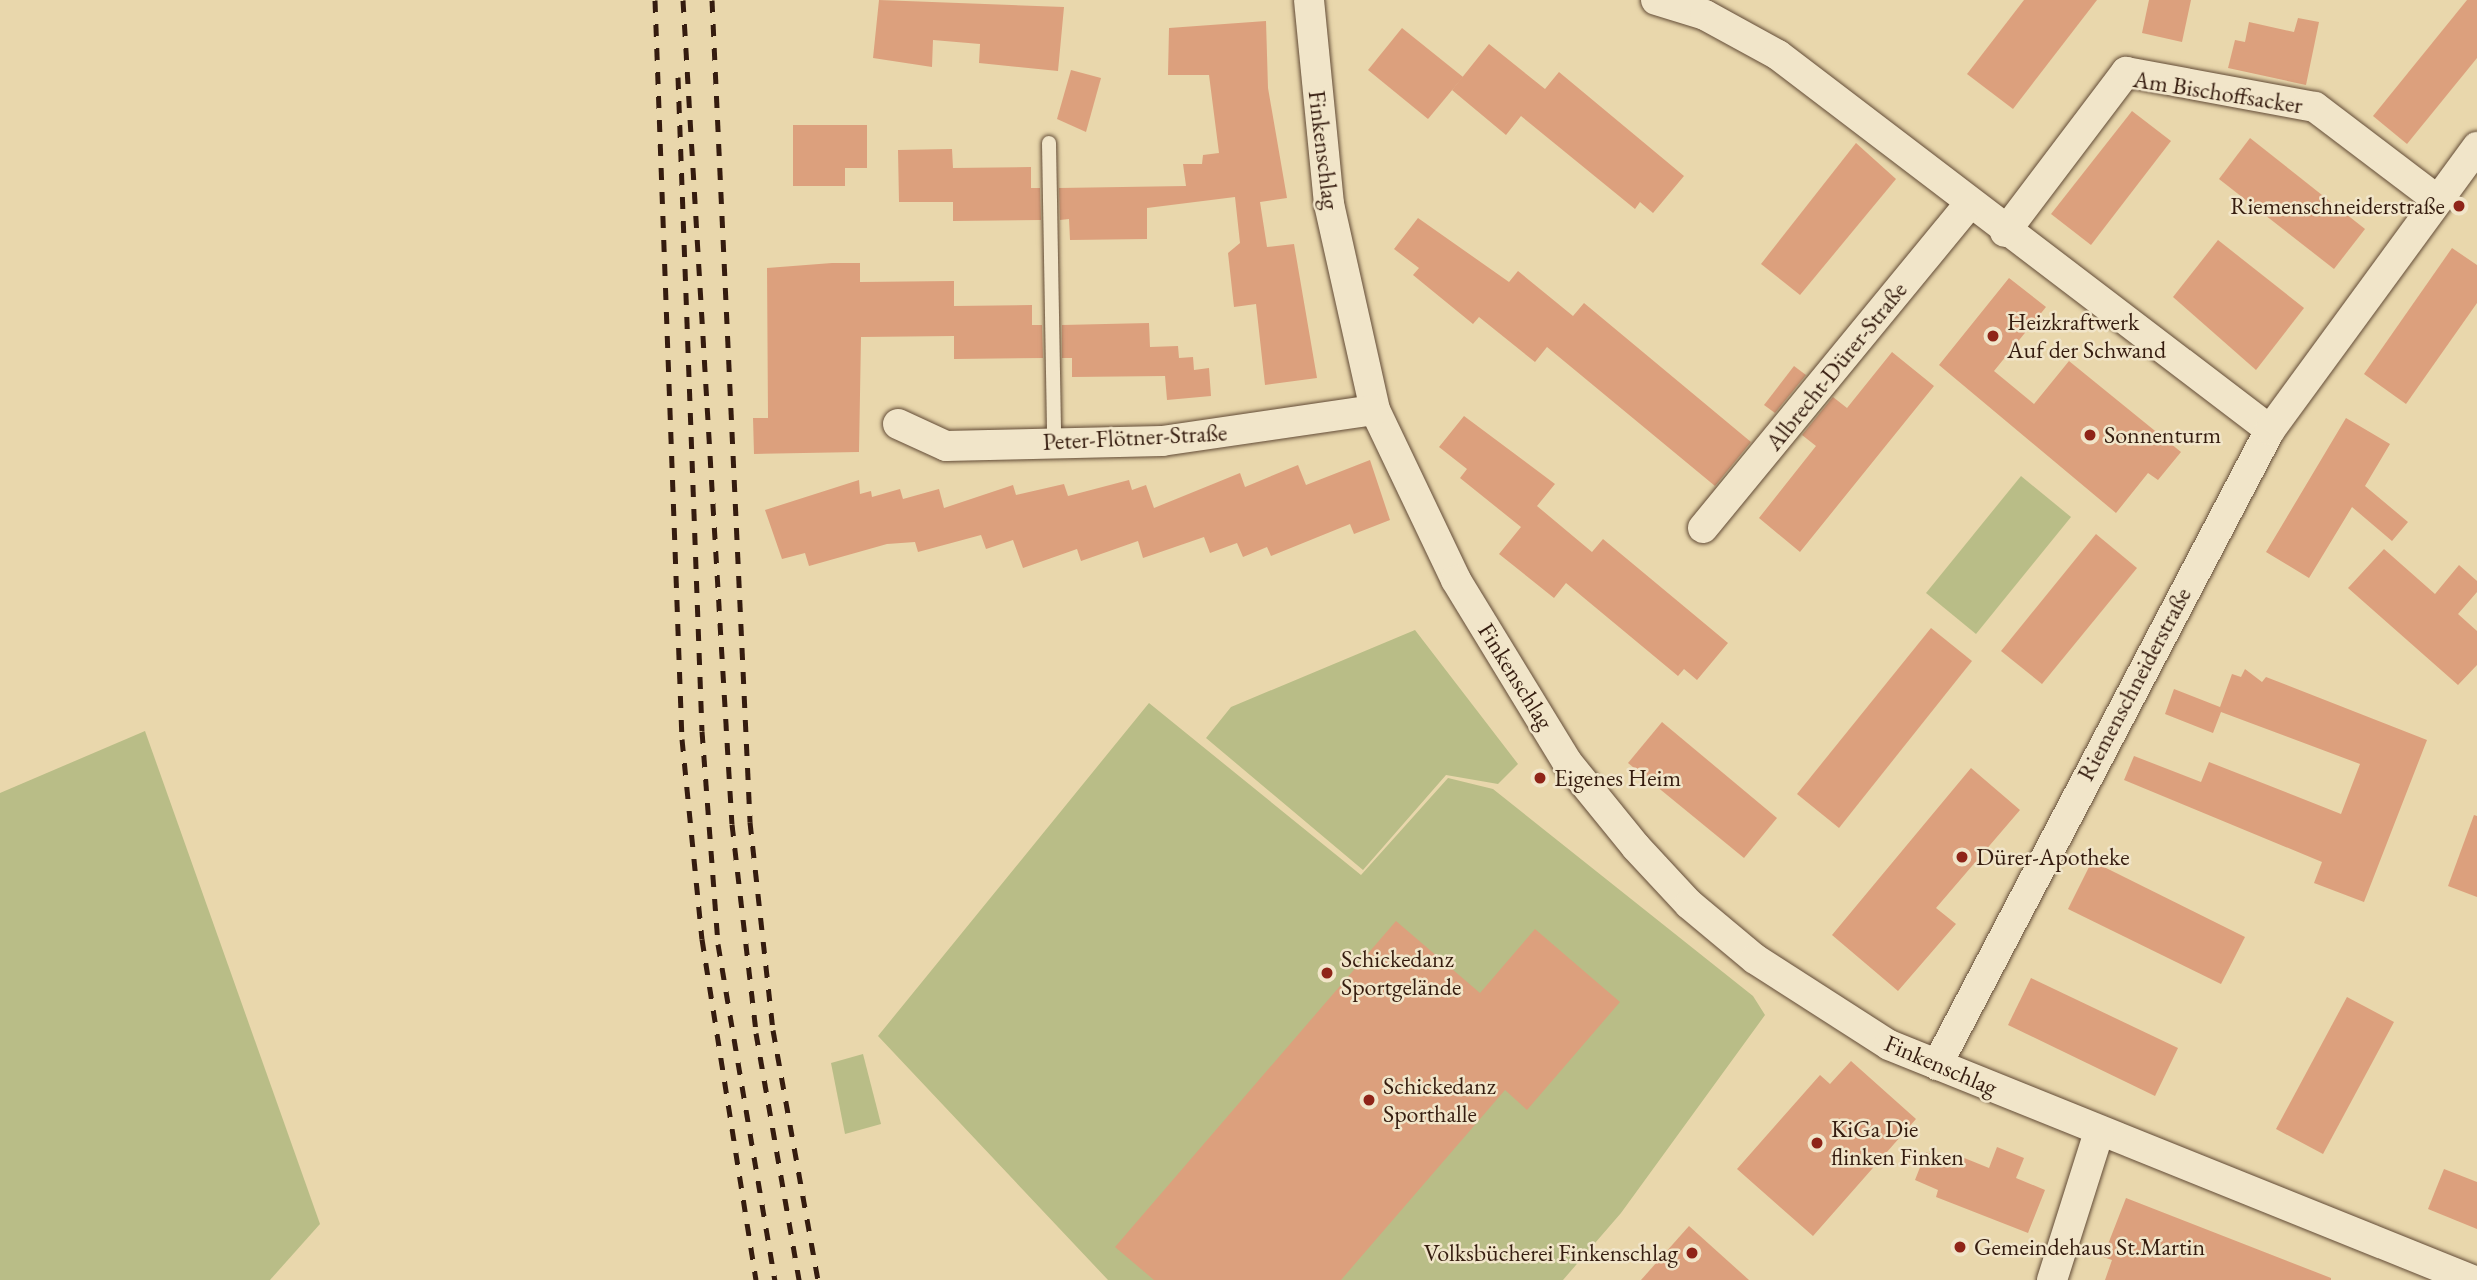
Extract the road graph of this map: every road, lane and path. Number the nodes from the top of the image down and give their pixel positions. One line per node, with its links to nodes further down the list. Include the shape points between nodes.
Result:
1 (1309, 0): 8 (street, Finkenschlag, via 1329,204)
2 (1668, 1): 6 (street, via 1778,55)
3 (1049, 143): 11 (lane)
4 (2477, 147): 5 (street, Riemenschneiderstraße)
5 (2435, 198): 7 (street, Am Bischoffsacker, via 2315,107 2126,72); 10 (street, Riemenschneiderstraße)
6 (1969, 204): 7 (street); 12 (street, Albrecht-Dürer-Straße)
7 (2005, 232): 10 (street)
8 (1375, 410): 11 (street, Peter-Flötner-Straße, via 1163,441); 13 (street, Finkenschlag, via 1456,580 1567,762 1636,847 1689,904 1799,993)
9 (898, 424): 11 (street, Peter-Flötner-Straße, via 946,446)
10 (2270, 430): 13 (street, Riemenschneiderstraße)
11 (1054, 441)
12 (1703, 528)
13 (1937, 1065): 14 (street, Finkenschlag)
14 (2099, 1132): 15 (street); 16 (street, Finkenschlag)
15 (2052, 1280)
16 (2472, 1280)

